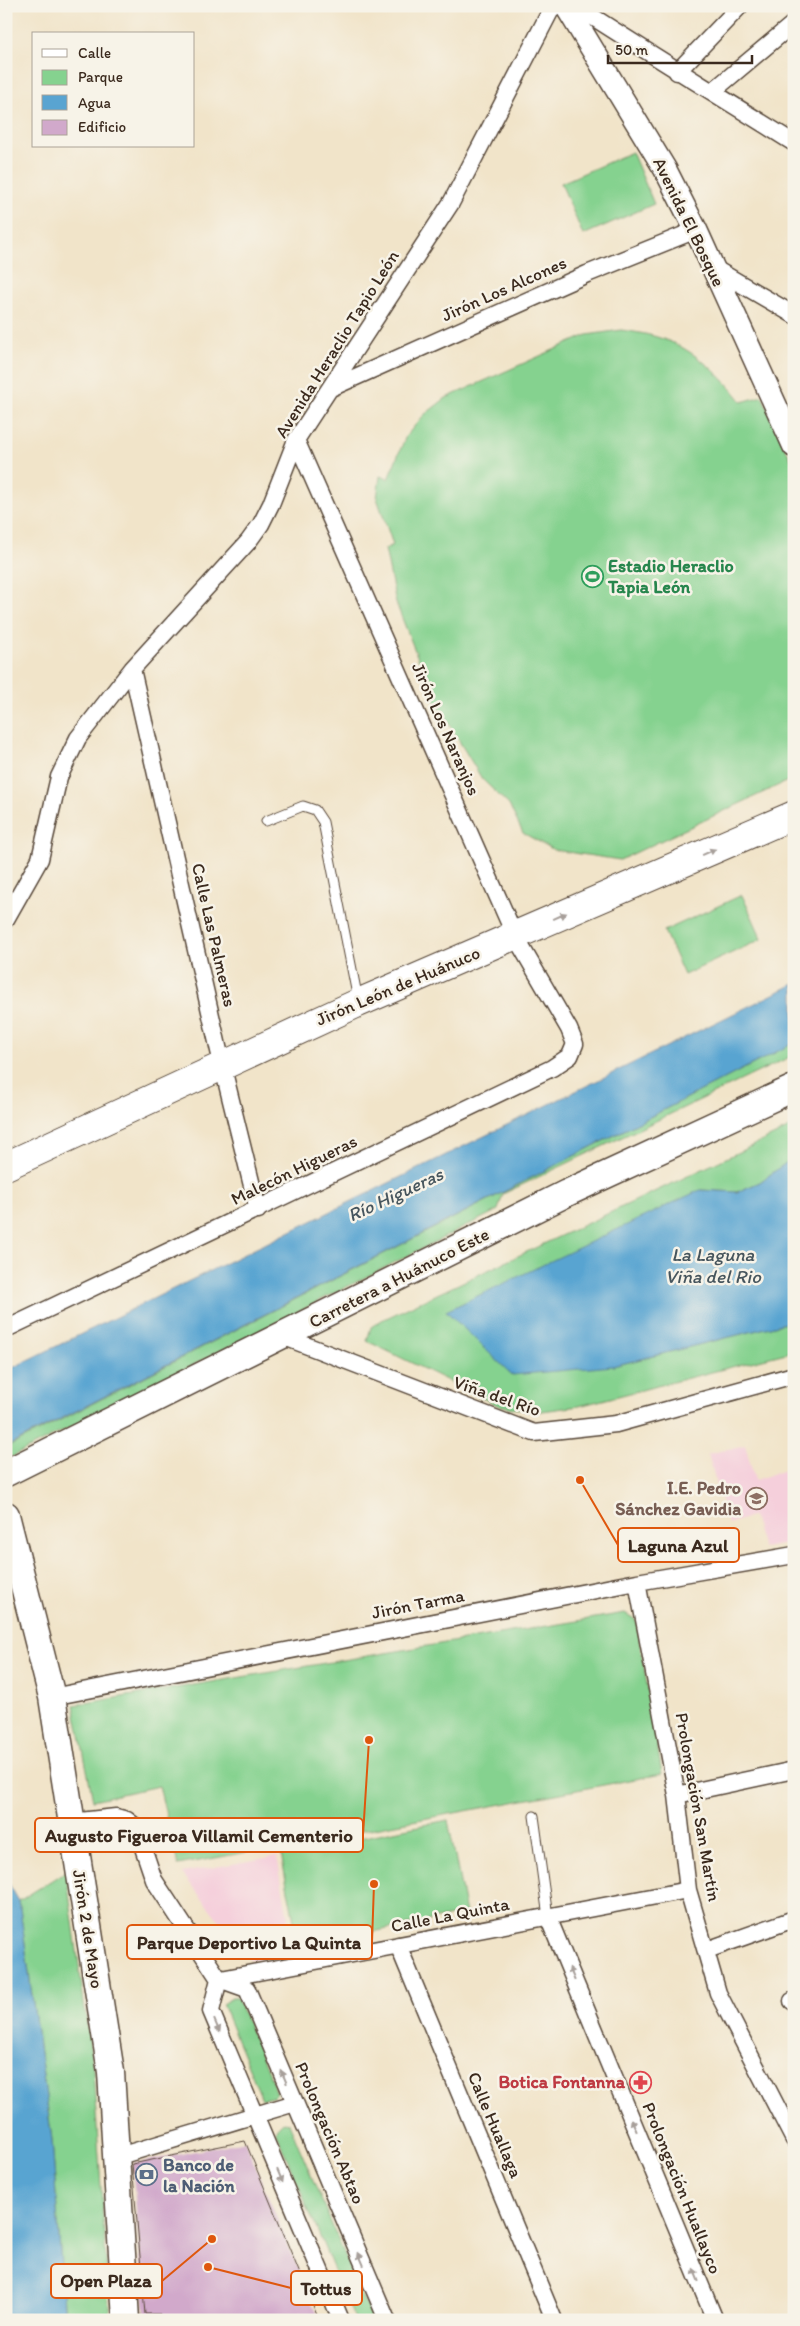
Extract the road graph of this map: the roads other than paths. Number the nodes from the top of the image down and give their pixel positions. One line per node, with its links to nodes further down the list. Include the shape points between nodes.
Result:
1 (553, 6): 12 (street, Avenida Heraclio Tapio León, via 451,203)
2 (566, 6): 9 (street, Avenida El Bosque, via 665,170)
3 (576, 6): 6 (street)
4 (740, 6): 6 (street)
5 (794, 23): 7 (street)
6 (677, 72): 7 (street)
7 (713, 92): 8 (street)
8 (794, 143)
9 (696, 230): 10 (street, Avenida El Bosque); 12 (street, Jirón Los Alcones, via 587,274)
10 (712, 267): 11 (street); 14 (street, Avenida El Bosque)
11 (794, 315)
12 (331, 388): 13 (street, Avenida Heraclio Tapio León)
13 (296, 440): 15 (street, Avenida Heraclio Tapio León, via 261,524); 19 (street, Jirón Los Naranjos)
14 (794, 446)
15 (132, 669): 18 (street, Avenida Heraclio Tapio León, via 78,738 59,777 40,859); 22 (street, Calle Las Palmeras)
16 (794, 815): 19 (highway, Jirón León de Huánuco, one-way to 16)
17 (266, 821): 20 (lane, via 303,806 315,810 323,822)
18 (6, 918)
19 (515, 936): 20 (highway, Jirón León de Huánuco); 21 (street, Jirón Los Naranjos)
20 (358, 1003): 22 (highway, Jirón León de Huánuco)
21 (569, 1029): 25 (street, Malecón Higueras, via 575,1044 570,1056 552,1068)
22 (222, 1064): 24 (highway, Jirón León de Huánuco); 25 (street, Calle Las Palmeras)
23 (794, 1088): 27 (main road, Carretera a Huánuco Este, via 568,1193)
24 (6, 1166)
25 (258, 1210): 26 (street, Malecón Higueras)
26 (6, 1329)
27 (282, 1336): 28 (street, Viña del Río, via 534,1432 616,1424); 29 (main road, Carretera a Huánuco Este)
28 (794, 1375)
29 (6, 1473)
30 (6, 1515): 33 (main road, Jirón 2 de Mayo)
31 (794, 1555): 32 (street, Jirón Tarma)
32 (637, 1582): 33 (street, Jirón Tarma); 35 (street, Prolongación San Martín)
33 (52, 1697): 37 (main road, Jirón 2 de Mayo)
34 (794, 1770): 35 (street)
35 (677, 1795): 38 (street, Prolongación San Martín)
36 (534, 1816): 39 (lane, Prolongación Huallayco)
37 (71, 1822): 43 (street, via 116,1817 136,1827 154,1880); 47 (main road, Jirón 2 de Mayo, via 111,2072)
38 (688, 1890): 39 (street, Calle La Quinta); 42 (street, Prolongación San Martín)
39 (548, 1917): 41 (street, Calle La Quinta); 52 (street, Prolongación Huallayco, one-way to 39)
40 (794, 1920): 42 (street)
41 (398, 1945): 43 (street, Calle La Quinta); 51 (street, Calle Huallaga)
42 (707, 1950): 46 (street, Prolongación San Martín, via 718,1994)
43 (219, 1980): 44 (street, Prolongación Abtao, one-way to 43, via 247,1989); 45 (street, one-way to 45, via 211,2011)
44 (295, 2103): 45 (street); 50 (street, Prolongación Abtao, one-way to 44)
45 (255, 2115): 47 (street); 49 (street, one-way to 49)
46 (794, 2140)
47 (116, 2157): 48 (main road, Jirón 2 de Mayo)
48 (126, 2320)
49 (341, 2320)
50 (387, 2320)
51 (554, 2320)
52 (715, 2320)

